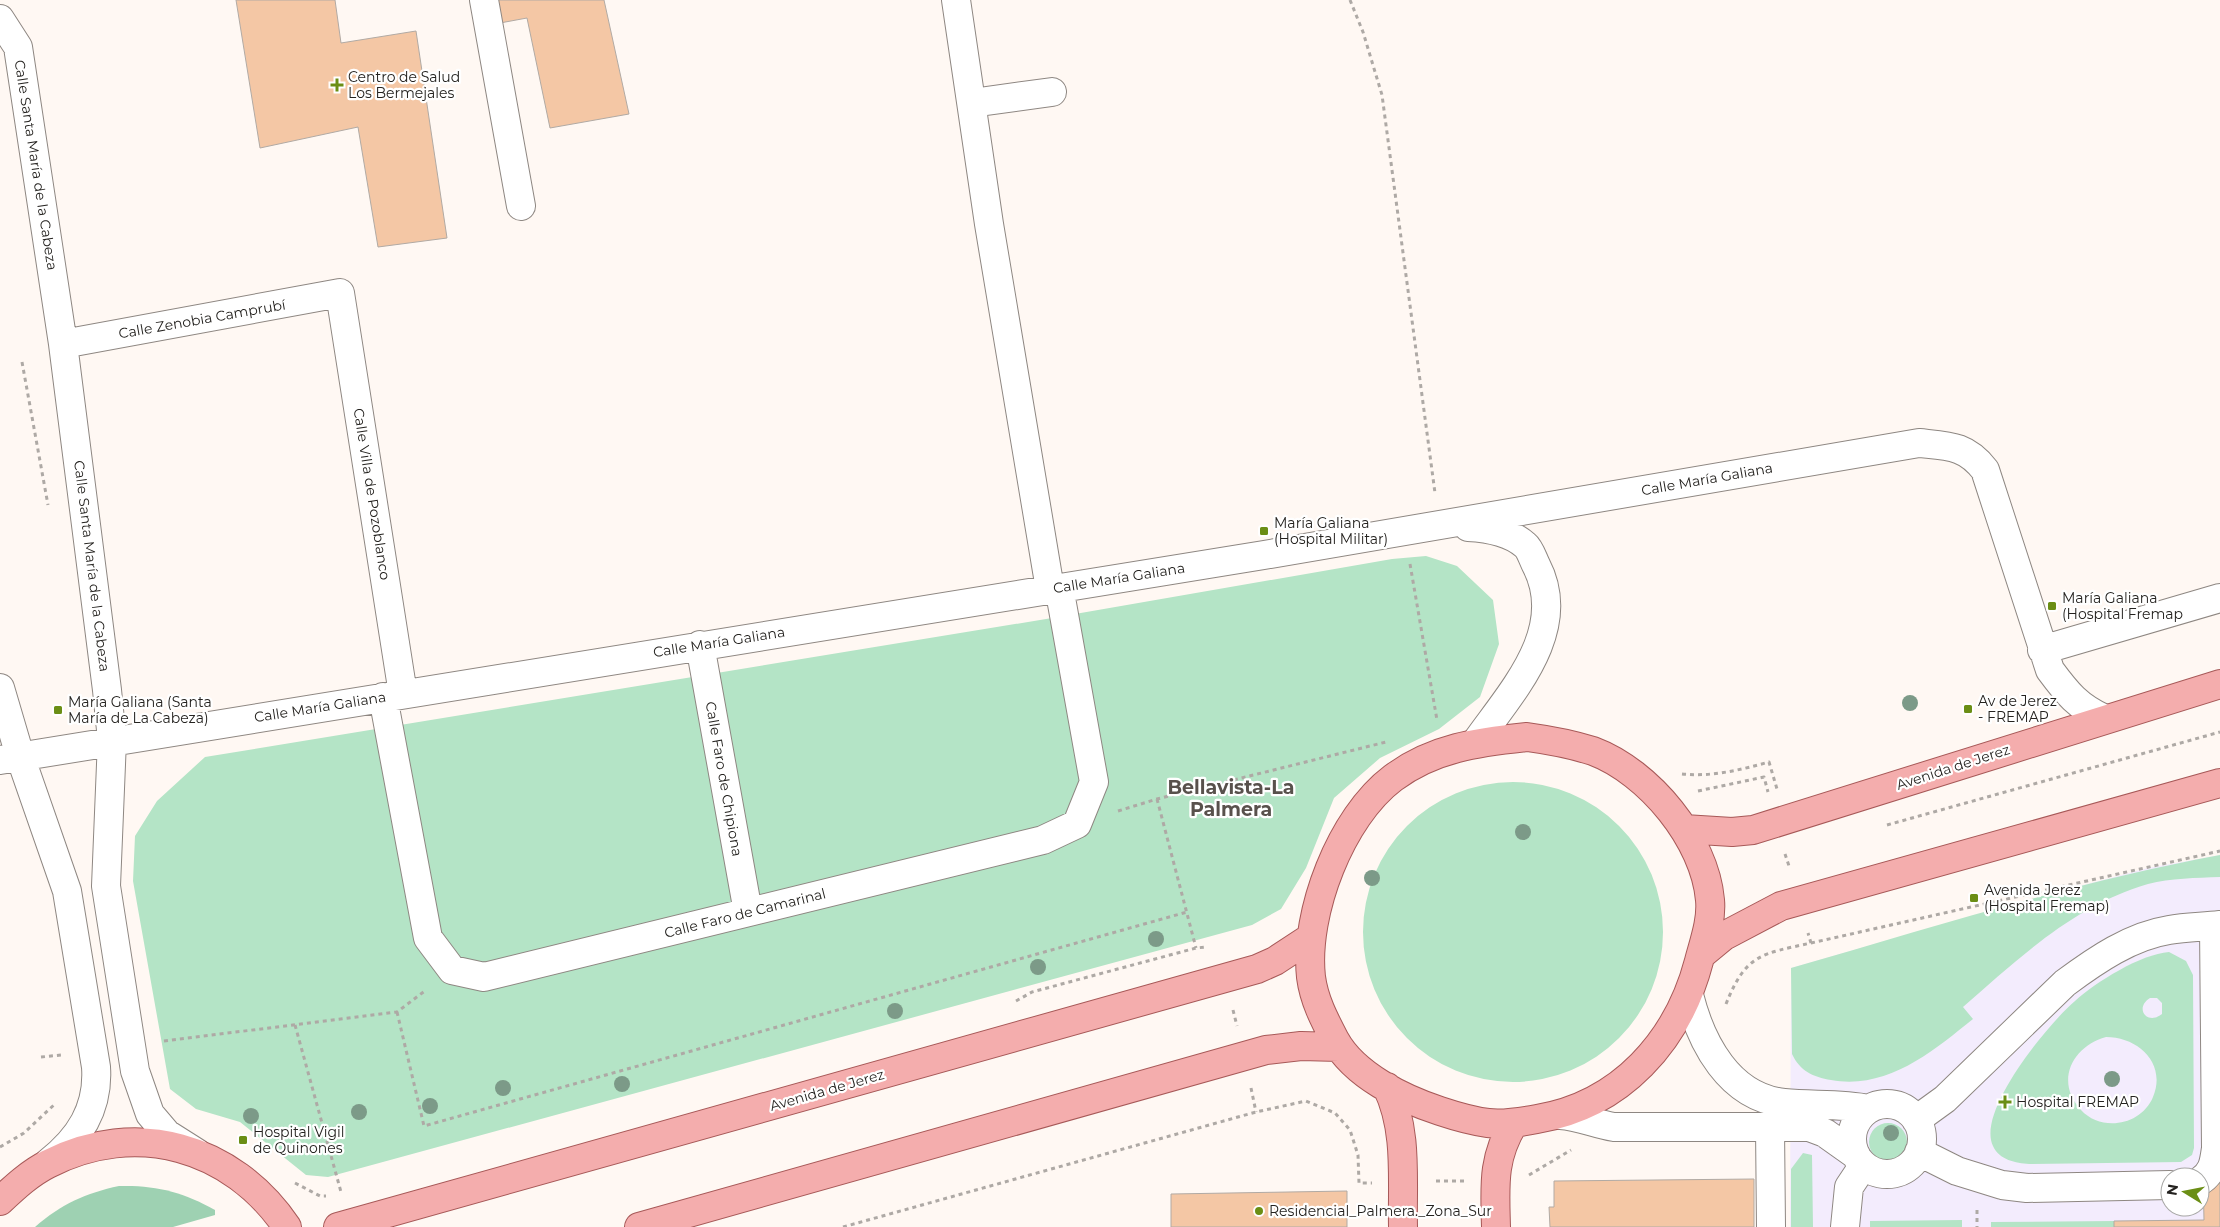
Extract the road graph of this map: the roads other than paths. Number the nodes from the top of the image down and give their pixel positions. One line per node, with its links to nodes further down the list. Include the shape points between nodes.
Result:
1 (484, 0): 6 (street)
2 (956, 0): 5 (street)
3 (0, 19): 8 (street, Calle Santa María de la Cabeza, via 18,47)
4 (1052, 92): 5 (street)
5 (972, 103): 10 (street, via 989,224)
6 (521, 206)
7 (340, 294): 8 (street, Calle Zenobia Camprubí); 16 (street, Calle Villa de Pozoblanco)
8 (63, 344): 18 (street, Calle Santa María de la Cabeza)
9 (1439, 526): 10 (street, Calle María Galiana); 13 (street, Calle María Galiana, via 1919,443 1950,446 1974,456 1985,470); 19 (street, Calle María Galiana, via 1494,529 1526,545 1545,582 1546,625 1534,657)
10 (1055, 588): 12 (street, Calle María Galiana); 23 (street, Calle Faro de Camarinal, via 1094,782 1077,824 1043,840)
11 (2220, 598): 13 (street)
12 (700, 645): 16 (street, Calle María Galiana); 23 (street, Calle Faro de Chipiona)
13 (2042, 650): 17 (street, via 2050,670 2068,694 2085,710)
14 (2220, 684): 17 (main road, Avenida de Jerez)
15 (0, 688): 20 (street)
16 (393, 695): 18 (street, Calle María Galiana); 23 (street, Calle Faro de Camarinal, via 428,938 452,970 484,977)
17 (2105, 718): 22 (main road, Avenida de Jerez, via 1753,830 1732,832)
18 (112, 740): 20 (street, Calle María Galiana); 36 (street, Calle Santa María de la Cabeza, via 106,886 135,1071 150,1114 167,1134)
19 (1476, 742): 22 (main road, via 1527,737 1562,742 1596,752 1642,782); 25 (main road, via 1432,756 1392,779 1363,809 1324,880)
20 (10, 758): 38 (street, via 68,891 97,1077 81,1131)
21 (2220, 783): 26 (main road, via 1781,906 1724,936)
22 (1684, 828): 26 (main road, via 1699,858 1710,902)
23 (748, 912)
24 (2217, 926): 32 (street, via 2169,930 2148,936 2085,968 2065,982 1945,1099); 39 (street, via 2216,1148)
25 (1310, 938): 28 (main road, via 1311,978 1320,1012); 43 (main road, Avenida de Jerez, via 1257,969)
26 (1701, 955): 27 (main road)
27 (1689, 995): 30 (street, via 1693,1012 1714,1056 1744,1089 1763,1099 1784,1103 1840,1104); 31 (main road, via 1660,1046 1642,1067 1609,1093)
28 (1339, 1047): 29 (main road); 44 (main road, via 1301,1046 1266,1050)
29 (1387, 1087): 33 (main road, via 1426,1106 1458,1116 1488,1123); 45 (main road, via 1402,1138)
30 (1869, 1109): 32 (street, via 1882,1104 1895,1105 1907,1110); 37 (street, via 1859,1117 1853,1129 1852,1142)
31 (1560, 1115): 33 (main road); 34 (street, via 1578,1116 1598,1125 1614,1127)
32 (1916, 1120): 35 (street, via 1920,1130)
33 (1514, 1123): 46 (main road, via 1498,1159)
34 (1770, 1127): 37 (street, via 1817,1129); 47 (street)
35 (1919, 1152): 37 (street, via 1901,1171 1888,1174 1875,1172); 40 (street, via 1957,1172 2002,1185 2027,1188)
36 (199, 1154): 38 (main road, via 169,1145 138,1142 106,1144 75,1151); 42 (main road, via 228,1168 253,1187)
37 (1860, 1160): 48 (street, via 1849,1187)
38 (47, 1164): 41 (main road, via 20,1182)
39 (2210, 1172)
40 (2160, 1185)
41 (0, 1201)
42 (287, 1227)
43 (338, 1227)
44 (639, 1227)
45 (1403, 1227)
46 (1496, 1227)
47 (1771, 1227)
48 (1845, 1227)

